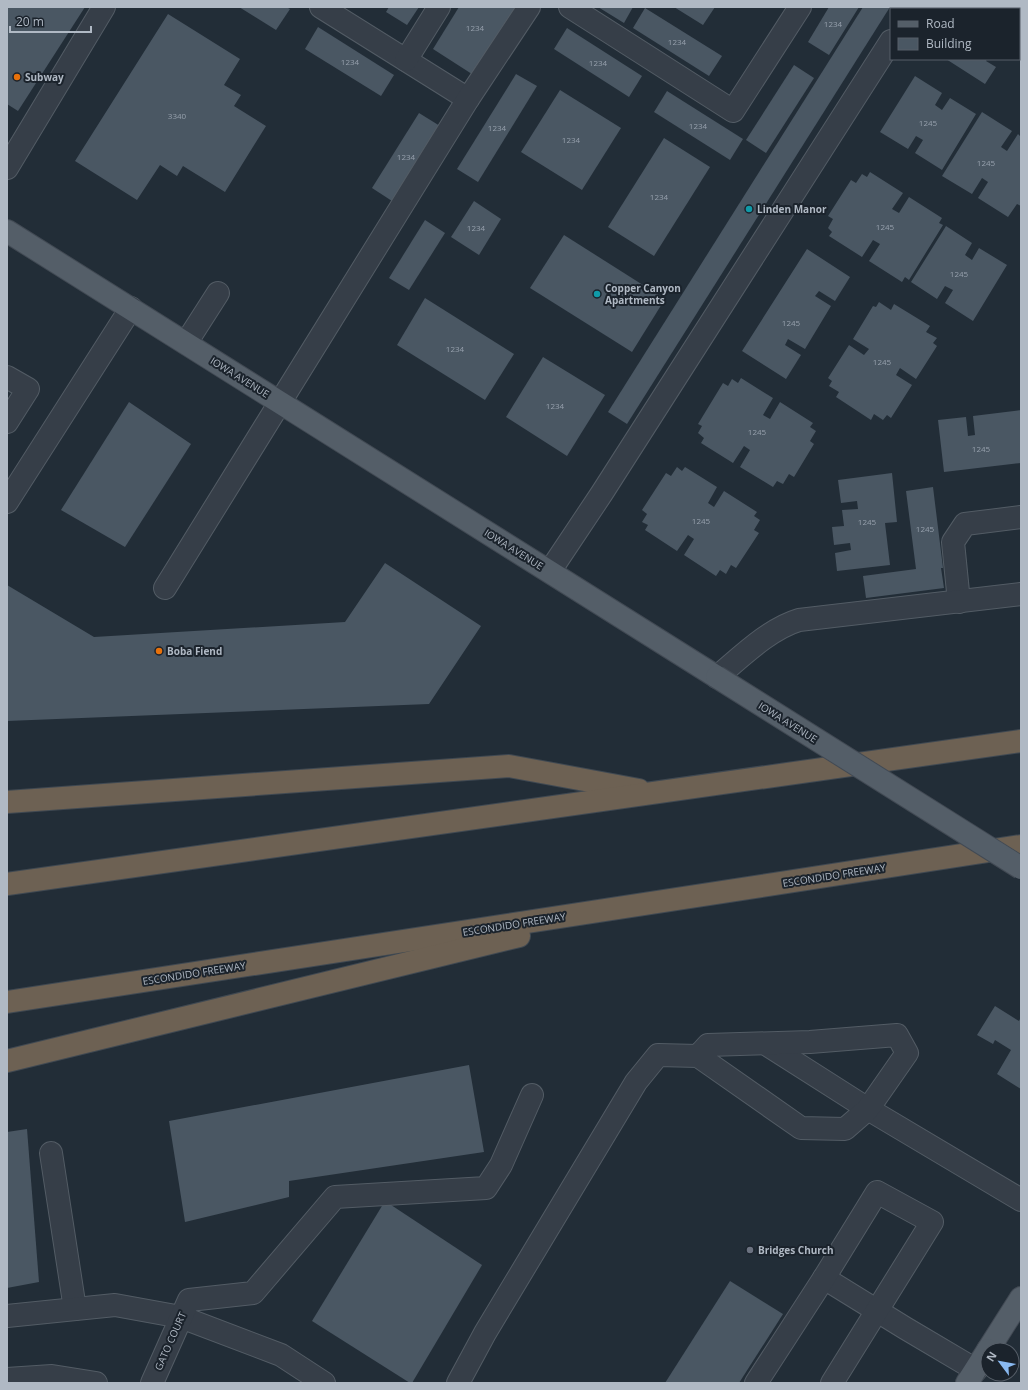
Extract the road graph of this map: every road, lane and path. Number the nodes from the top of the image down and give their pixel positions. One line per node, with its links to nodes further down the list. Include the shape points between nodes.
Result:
1 (104, 7): 10 (street)
2 (321, 7): 8 (street)
3 (439, 7): 8 (street)
4 (529, 7): 9 (street)
5 (570, 7): 6 (street, via 733,111)
6 (800, 7)
7 (890, 43): 20 (street)
8 (406, 60): 9 (street)
9 (468, 100): 16 (street)
10 (7, 168)
11 (8, 233): 13 (main road, IOWA AVENUE)
12 (218, 293): 14 (street)
13 (131, 308): 14 (main road, IOWA AVENUE); 18 (street)
14 (186, 343): 16 (main road, IOWA AVENUE)
15 (7, 377): 17 (street, via 28,389)
16 (281, 402): 20 (main road, IOWA AVENUE); 21 (street)
17 (7, 422)
18 (7, 502)
19 (1021, 517): 23 (street, via 965,524 953,542)
20 (550, 572): 24 (main road, IOWA AVENUE)
21 (165, 588)
22 (1021, 594): 23 (street)
23 (959, 602): 24 (street, via 799,620 788,624 758,644)
24 (717, 677): 29 (main road, IOWA AVENUE, bridge)
25 (1021, 742): 26 (highway)
26 (658, 793): 27 (highway, via 509,766); 30 (highway)
27 (7, 802)
28 (1021, 846): 31 (highway, ESCONDIDO FREEWAY)
29 (1021, 868)
30 (7, 884)
31 (662, 901): 32 (highway, ESCONDIDO FREEWAY); 35 (highway)
32 (7, 1002)
33 (766, 1044): 34 (street, via 708,1045); 37 (street); 37 (street, via 897,1035 906,1054)
34 (698, 1056): 37 (street, via 801,1128 845,1129); 53 (street, via 658,1055 636,1082 484,1333)
35 (7, 1061)
36 (532, 1095): 42 (street, via 501,1165 486,1188 335,1197 253,1293)
37 (868, 1110): 39 (street)
38 (51, 1153): 43 (street)
39 (1021, 1200)
40 (824, 1278): 44 (street); 44 (street, via 877,1192 932,1222); 54 (street)
41 (1021, 1298): 46 (main road)
42 (185, 1308): 43 (street, via 115,1305); 51 (street, GATO COURT); 52 (street, via 282,1355)
43 (75, 1309): 45 (street)
44 (878, 1311): 48 (street); 55 (street)
45 (7, 1316)
46 (993, 1342)
47 (980, 1362): 48 (main road)
48 (971, 1376)
49 (7, 1379): 50 (street, via 52,1376)
50 (96, 1383)
51 (152, 1383)
52 (324, 1383)
53 (458, 1383)
54 (756, 1383)
55 (832, 1383)

